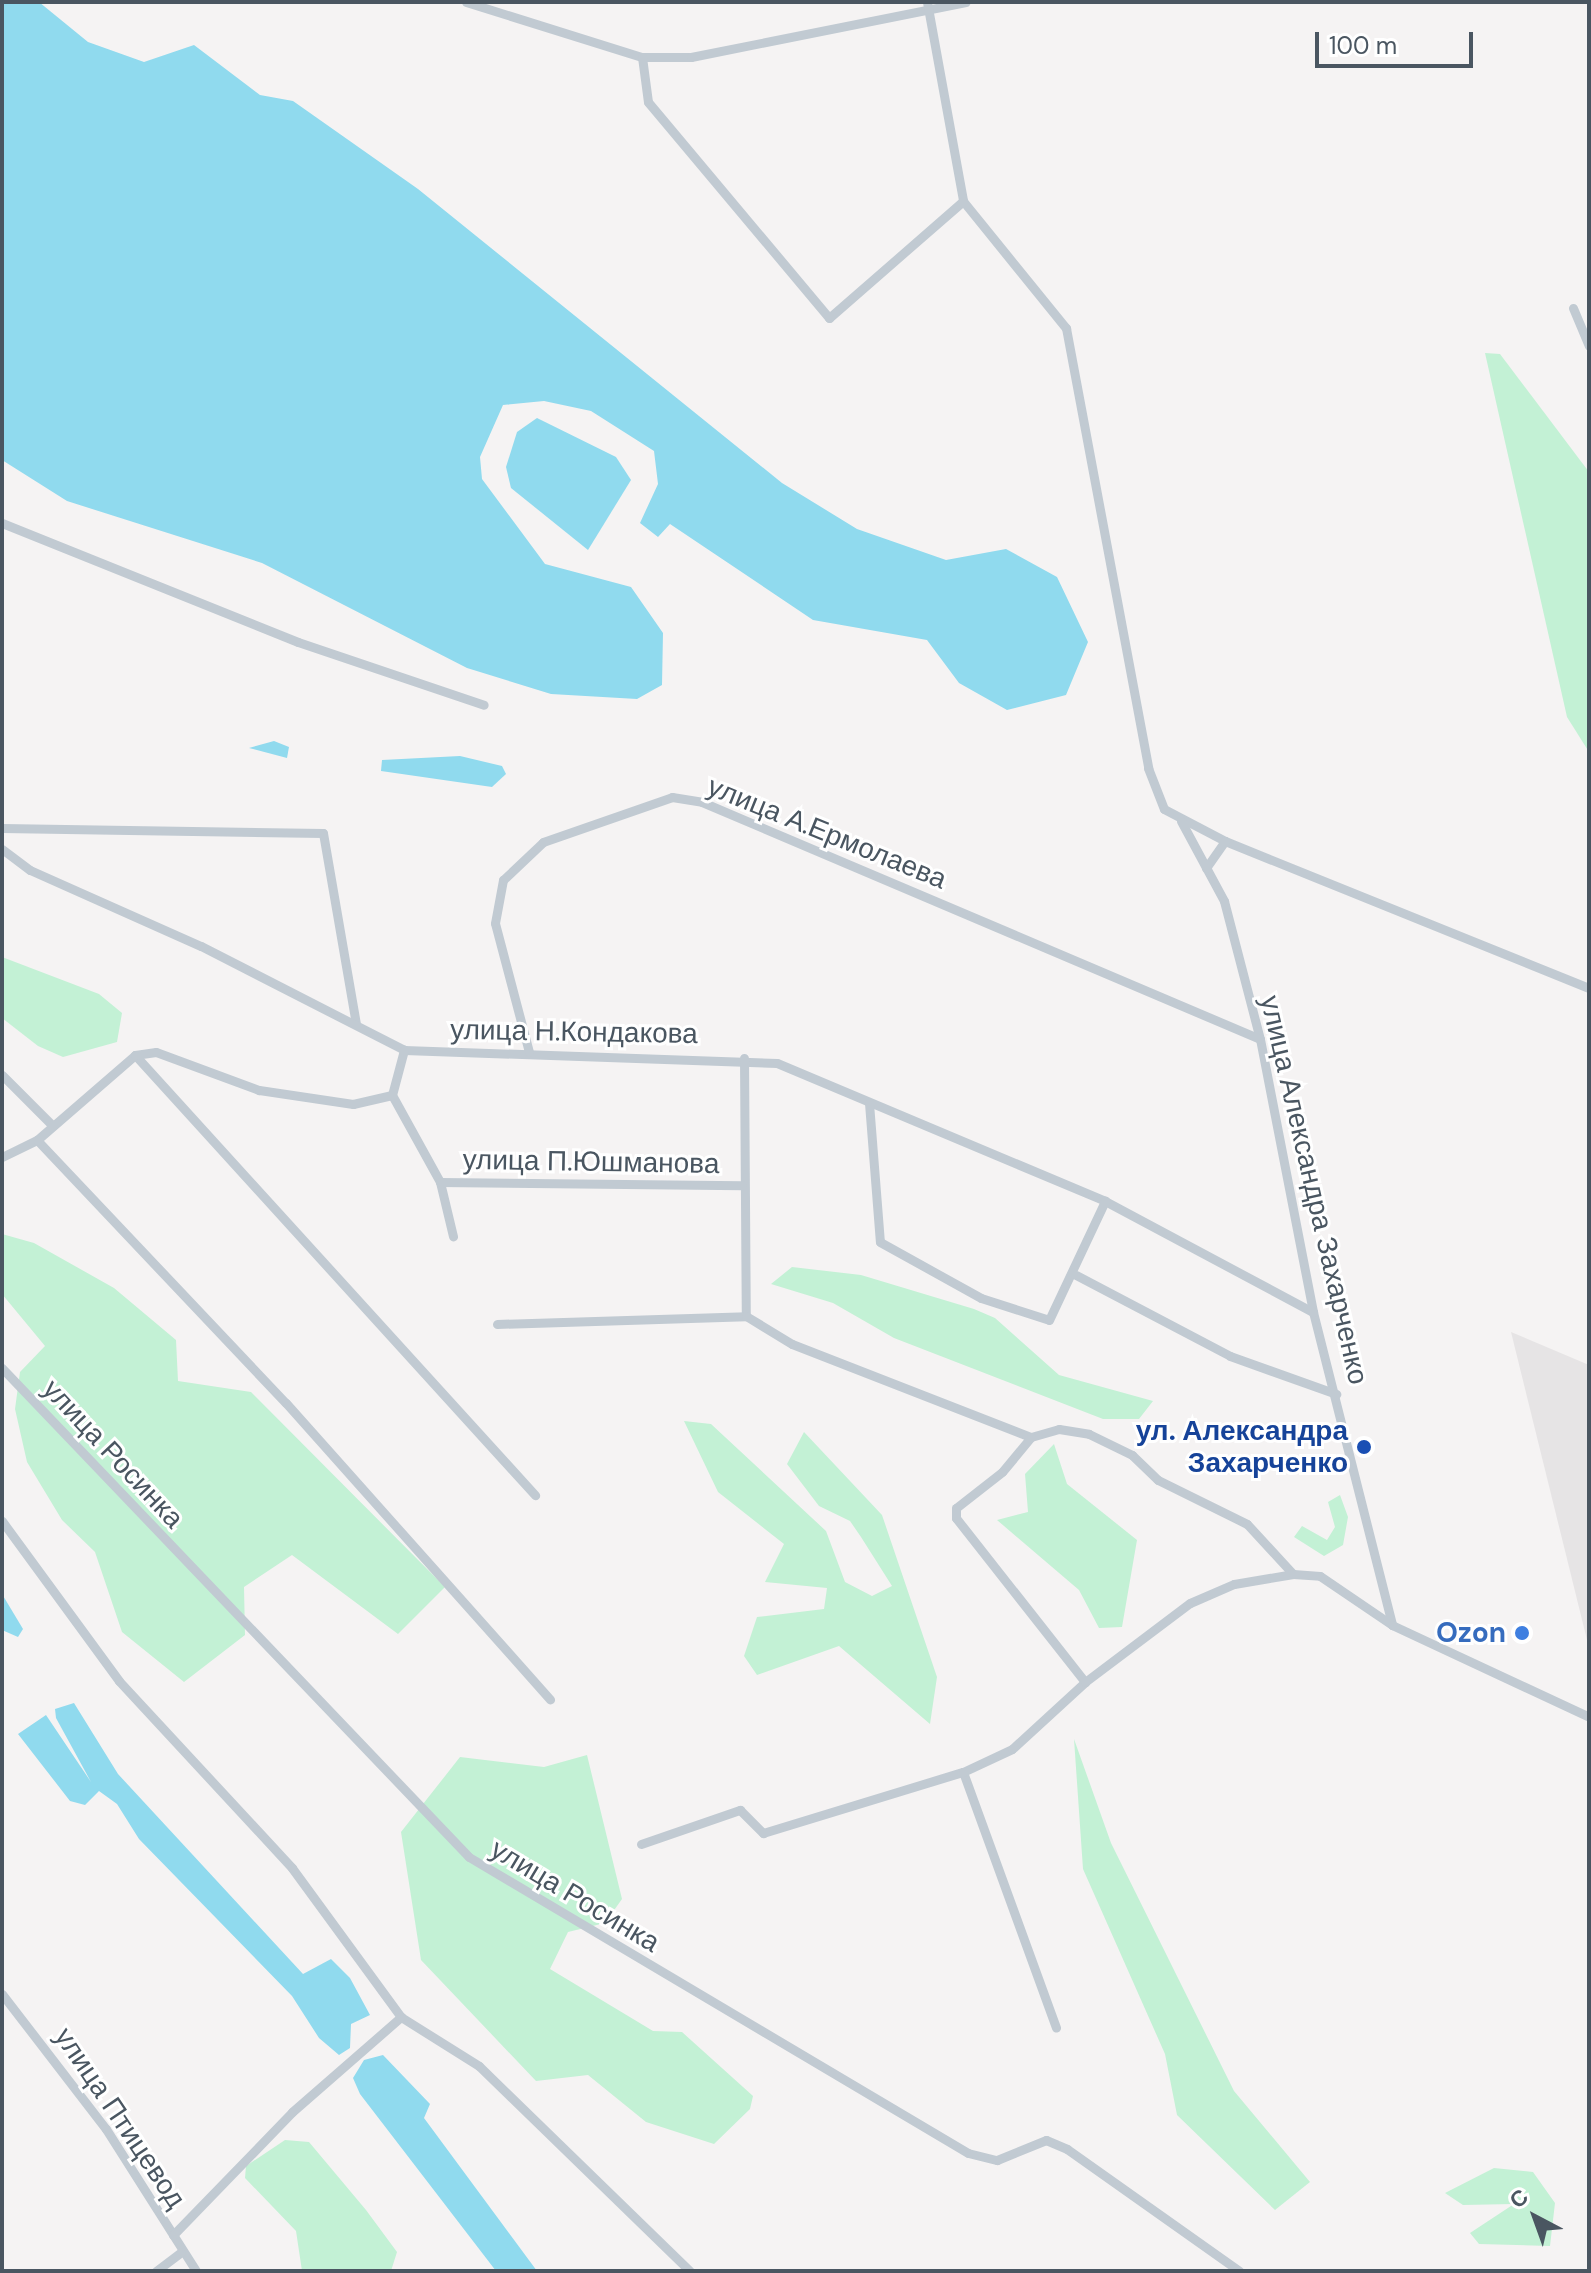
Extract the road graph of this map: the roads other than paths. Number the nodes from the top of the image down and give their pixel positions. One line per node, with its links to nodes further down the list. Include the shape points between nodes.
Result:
1 (466, 2): 4 (street)
2 (966, 2): 3 (street)
3 (927, 6): 4 (street, via 691,57); 5 (street)
4 (642, 57): 5 (street, via 648,102 829,318)
5 (963, 201): 10 (street, улица Александра Захарченко, via 1066,328 1148,768 1164,809)
6 (1573, 308): 7 (street)
7 (1589, 346)
8 (2, 523): 9 (street, via 298,642)
9 (484, 705)
10 (1181, 821): 12 (street); 14 (street, улица Александра Захарченко)
11 (2, 828): 16 (street, via 323,833)
12 (1225, 841): 14 (street); 15 (street)
13 (2, 849): 16 (street, via 30,870)
14 (1206, 868): 17 (street, улица Александра Захарченко, via 1224,901)
15 (1589, 988)
16 (356, 1024): 18 (street)
17 (1260, 1039): 19 (street, улица А.Ермолаева, via 702,802 672,797 543,842 503,880 495,923); 33 (street, улица Александра Захарченко)
18 (404, 1050): 19 (street, улица Н.Кондакова); 23 (street)
19 (529, 1052): 21 (street, улица Н.Кондакова)
20 (135, 1055): 23 (street, via 156,1052 312,1102); 25 (street); 39 (street)
21 (744, 1058): 24 (street, улица Н.Кондакова, via 777,1063); 29 (street)
22 (2, 1075): 25 (street)
23 (392, 1095): 28 (street)
24 (869, 1103): 30 (street, улица Н.Кондакова); 32 (street, via 878,1228 890,1253 1038,1321 1059,1312)
25 (52, 1125): 26 (street)
26 (37, 1140): 27 (street); 44 (street, via 286,1403)
27 (2, 1157)
28 (440, 1182): 29 (street, улица П.Юшманова); 31 (street)
29 (742, 1185): 34 (street)
30 (1105, 1201): 32 (street); 33 (street, улица Н.Кондакова)
31 (453, 1236)
32 (1076, 1275): 37 (street, via 1230,1356)
33 (1313, 1312): 37 (street, улица Александра Захарченко)
34 (746, 1316): 35 (street); 38 (street, via 792,1344)
35 (497, 1324)
36 (2, 1368): 56 (street, улица Росинка, via 469,1857 968,2153 997,2160 1046,2140 1079,2155)
37 (1336, 1394): 42 (street, улица Александра Захарченко)
38 (1031, 1437): 41 (street, via 1059,1429 1089,1434 1132,1455 1158,1480 1247,1524); 43 (street, via 956,1508 956,1518)
39 (535, 1495)
40 (2, 1521): 49 (street, via 119,1681 292,1868)
41 (1293, 1574): 42 (street, via 1320,1576); 43 (street, via 1234,1584 1190,1603)
42 (1392, 1625): 45 (street)
43 (1085, 1682): 46 (street, via 1012,1749)
44 (550, 1699)
45 (1589, 1717)
46 (963, 1772): 47 (street, via 763,1833 740,1810); 50 (street)
47 (641, 1844)
48 (2, 1994): 51 (street, улица Птицевод, via 106,2129)
49 (401, 2017): 51 (street, via 292,2112); 55 (street, via 479,2066)
50 (1056, 2028)
51 (173, 2235): 52 (street, улица Птицевод)
52 (181, 2252): 53 (street); 54 (street, улица Птицевод)
53 (156, 2271)
54 (196, 2271)
55 (690, 2271)
56 (1239, 2271)

